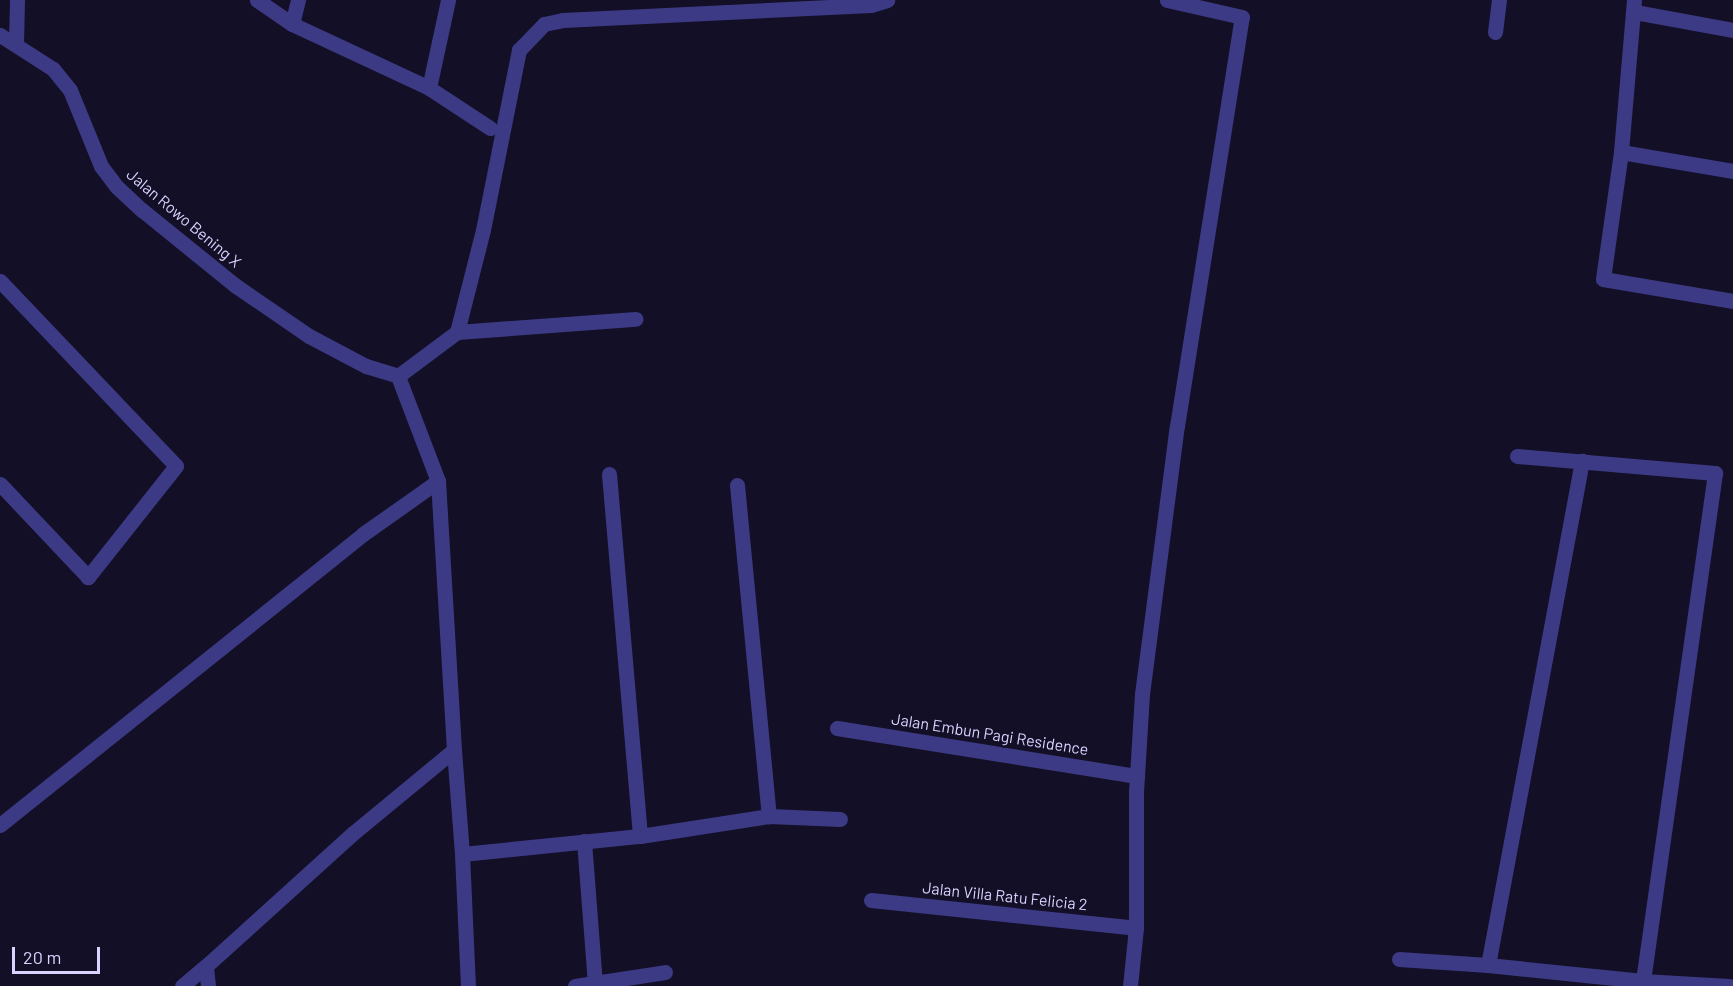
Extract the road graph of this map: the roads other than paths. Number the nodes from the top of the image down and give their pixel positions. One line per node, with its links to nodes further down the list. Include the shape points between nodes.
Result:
1 (17, 0): 14 (street)
2 (257, 0): 10 (street)
3 (298, 0): 10 (street)
4 (448, 0): 15 (street)
5 (887, 0): 22 (street, via 871,5 544,24 519,50 483,230)
6 (1167, 0): 8 (street)
7 (1500, 0): 12 (street)
8 (1198, 3): 32 (street, via 1242,17 1176,426 1142,694)
9 (1635, 6): 11 (street); 17 (street)
10 (292, 24): 15 (street)
11 (1733, 30)
12 (1495, 32)
13 (0, 35): 14 (street, Jalan Rowo Bening X)
14 (16, 44): 23 (street, Jalan Rowo Bening X, via 53,69 70,90 101,166 142,210 236,286 309,336 366,366)
15 (429, 88): 16 (street)
16 (490, 128)
17 (1620, 152): 18 (street); 20 (street, via 1603,279)
18 (1733, 171)
19 (3, 291): 28 (street, via 176,466 88,577)
20 (1733, 301)
21 (636, 319): 22 (street)
22 (457, 332): 23 (street)
23 (398, 376): 27 (street)
24 (1517, 456): 25 (street)
25 (1582, 461): 42 (street); 45 (street, via 1715,474)
26 (609, 474): 36 (street)
27 (438, 481): 31 (street); 35 (street, via 363,534)
28 (0, 484)
29 (737, 485): 33 (street)
30 (837, 728): 32 (street, Jalan Embun Pagi Residence)
31 (454, 750): 38 (street); 43 (street, via 352,834)
32 (1137, 776): 40 (street)
33 (769, 816): 34 (street); 36 (street)
34 (840, 819)
35 (0, 825)
36 (640, 836): 37 (street)
37 (584, 842): 38 (street); 46 (street)
38 (462, 854): 49 (street)
39 (871, 900): 40 (street, Jalan Villa Ratu Felicia 2)
40 (1136, 928): 51 (street)
41 (1399, 959): 42 (street)
42 (1488, 965): 45 (street)
43 (206, 966): 47 (street); 48 (street)
44 (665, 972): 46 (street)
45 (1643, 981): 52 (street)
46 (595, 983): 50 (street)
47 (182, 986)
48 (208, 986)
49 (468, 986)
50 (575, 986)
51 (1130, 986)
52 (1729, 986)

